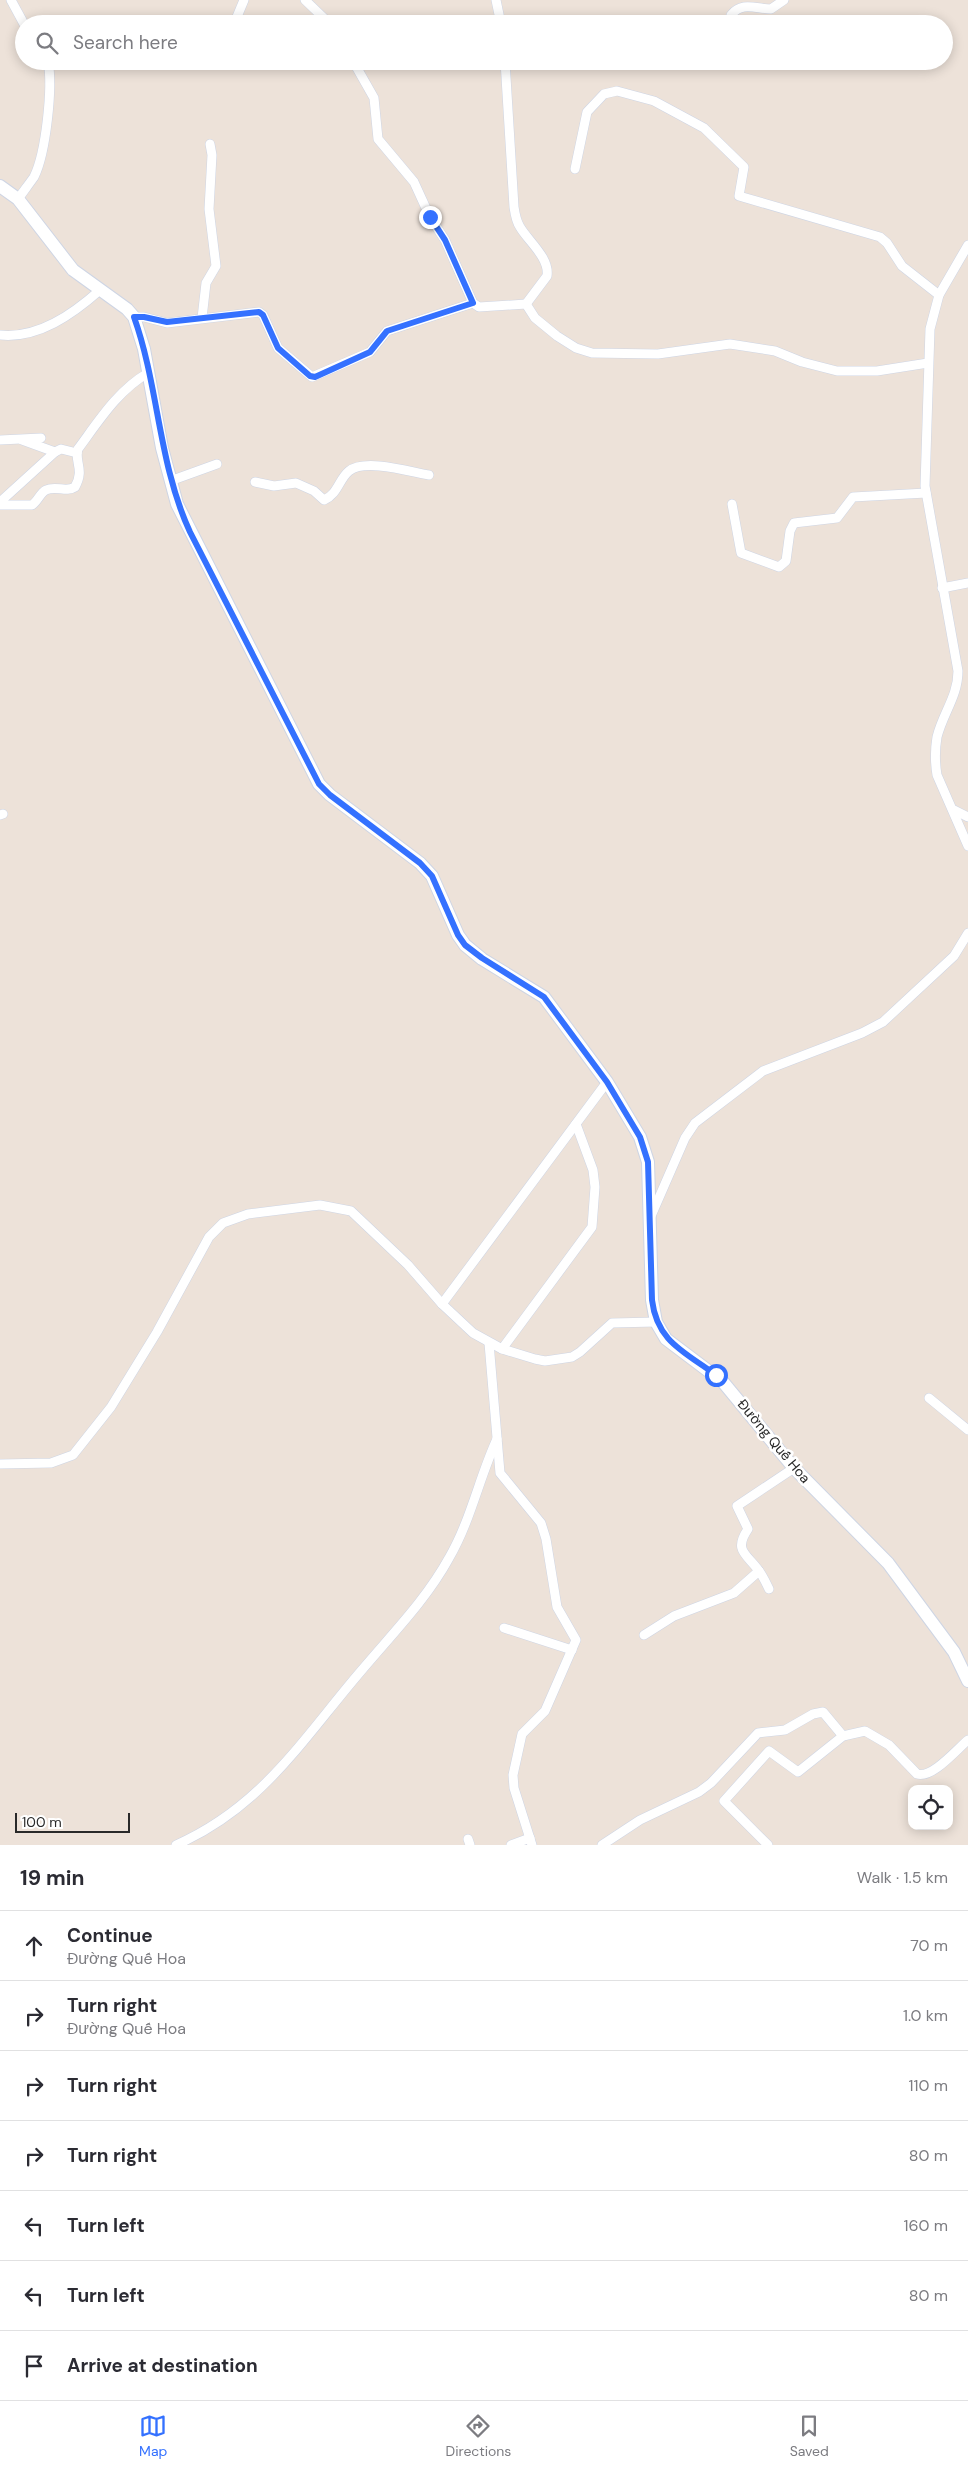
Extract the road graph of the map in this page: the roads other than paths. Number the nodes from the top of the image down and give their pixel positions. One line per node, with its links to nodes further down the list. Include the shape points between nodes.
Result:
1 (11, 0): 6 (street)
2 (244, 0): 7 (street)
3 (305, 0): 8 (street)
4 (496, 0): 9 (street)
5 (784, 0): 10 (street, via 771,9 746,6)
6 (19, 15)
7 (238, 15)
8 (321, 15)
9 (499, 15)
10 (731, 15)
11 (49, 70): 17 (street, via 43,141 34,176)
12 (358, 70): 21 (street, via 374,98 378,139 414,182)
13 (506, 70): 22 (street, via 514,207 520,226 548,271)
14 (210, 144): 24 (street, via 209,209 216,266 206,283)
15 (576, 169): 20 (street, via 587,112 604,94 617,91 654,101 704,128 744,167 739,196 880,237 902,266)
16 (0, 186): 17 (street)
17 (18, 199): 19 (street, via 73,270)
18 (968, 245): 20 (street)
19 (100, 290): 23 (street); 25 (street, via 76,310 41,330 22,335)
20 (939, 295): 26 (street, via 930,328)
21 (473, 303): 22 (street, via 479,307); 24 (street, via 387,331 370,352 312,377 278,348 259,312)
22 (526, 304): 26 (street, via 535,318 557,336 592,353 666,354 730,344 775,351 837,371 878,371)
23 (134, 317): 24 (street, via 167,322); 27 (street, Đường Quế Hoa)
24 (202, 318)
25 (0, 335)
26 (928, 364): 37 (street)
27 (148, 373): 32 (street, via 124,391); 35 (street, Đường Quế Hoa)
28 (17, 438): 29 (street); 30 (street); 31 (street)
29 (42, 438)
30 (0, 440)
31 (55, 452): 32 (street, via 62,449); 38 (street)
32 (77, 454): 38 (street, via 81,472 72,489 45,490 35,503 25,506)
33 (217, 464): 35 (street)
34 (430, 475): 36 (street, via 371,465 356,468 349,470 334,493 324,500 314,491 296,483 274,486)
35 (170, 481): 46 (street, Đường Quế Hoa, via 190,532 319,784 420,863 432,876 465,945 544,997)
36 (255, 482)
37 (926, 493): 39 (street, via 853,497 837,518 794,523 786,561 779,567 741,553); 41 (street)
38 (0, 504)
39 (732, 504)
40 (968, 583): 41 (street)
41 (942, 588): 42 (street, via 958,682 937,737 936,765 937,775)
42 (954, 810): 43 (street); 44 (street)
43 (968, 817)
44 (968, 846)
45 (968, 933): 48 (street, via 954,956 883,1022 763,1071 695,1123)
46 (607, 1082): 47 (street); 48 (street, Đường Quế Hoa, via 645,1150)
47 (576, 1124): 49 (street); 52 (street, via 593,1170 592,1227)
48 (648, 1220): 50 (street, Đường Quế Hoa)
49 (442, 1304): 51 (street, via 473,1333); 56 (street, via 408,1265 351,1211 320,1205 233,1218 209,1237 157,1332 86,1442 73,1455 51,1463)
50 (656, 1322): 52 (street, via 612,1323 580,1352 565,1359 545,1361); 57 (street, Đường Quế Hoa, via 666,1338 723,1382)
51 (489, 1343): 52 (street); 55 (street)
52 (502, 1349)
53 (929, 1398): 54 (street)
54 (968, 1430)
55 (498, 1437): 62 (street, via 500,1472 534,1513 545,1534 557,1607 576,1640); 67 (street, via 485,1465 474,1504 451,1556 431,1589 254,1796 203,1833)
56 (0, 1464)
57 (794, 1468): 58 (street, via 737,1506 748,1529 741,1544 742,1553); 63 (street, Đường Quế Hoa, via 888,1563 954,1652)
58 (759, 1571): 59 (street); 61 (street, via 734,1594 674,1616)
59 (769, 1589)
60 (504, 1628): 62 (street)
61 (644, 1635)
62 (572, 1650): 66 (street, via 545,1711 522,1734 514,1788)
63 (968, 1681)
64 (843, 1736): 65 (street, via 869,1732 889,1745 921,1775 932,1772); 69 (street, via 823,1712 785,1730 758,1733 699,1792 640,1820); 70 (street, via 798,1772 769,1751 726,1797 725,1804)
65 (968, 1740)
66 (531, 1842): 68 (street)
67 (176, 1845)
68 (511, 1845)
69 (602, 1845)
70 (768, 1845)

